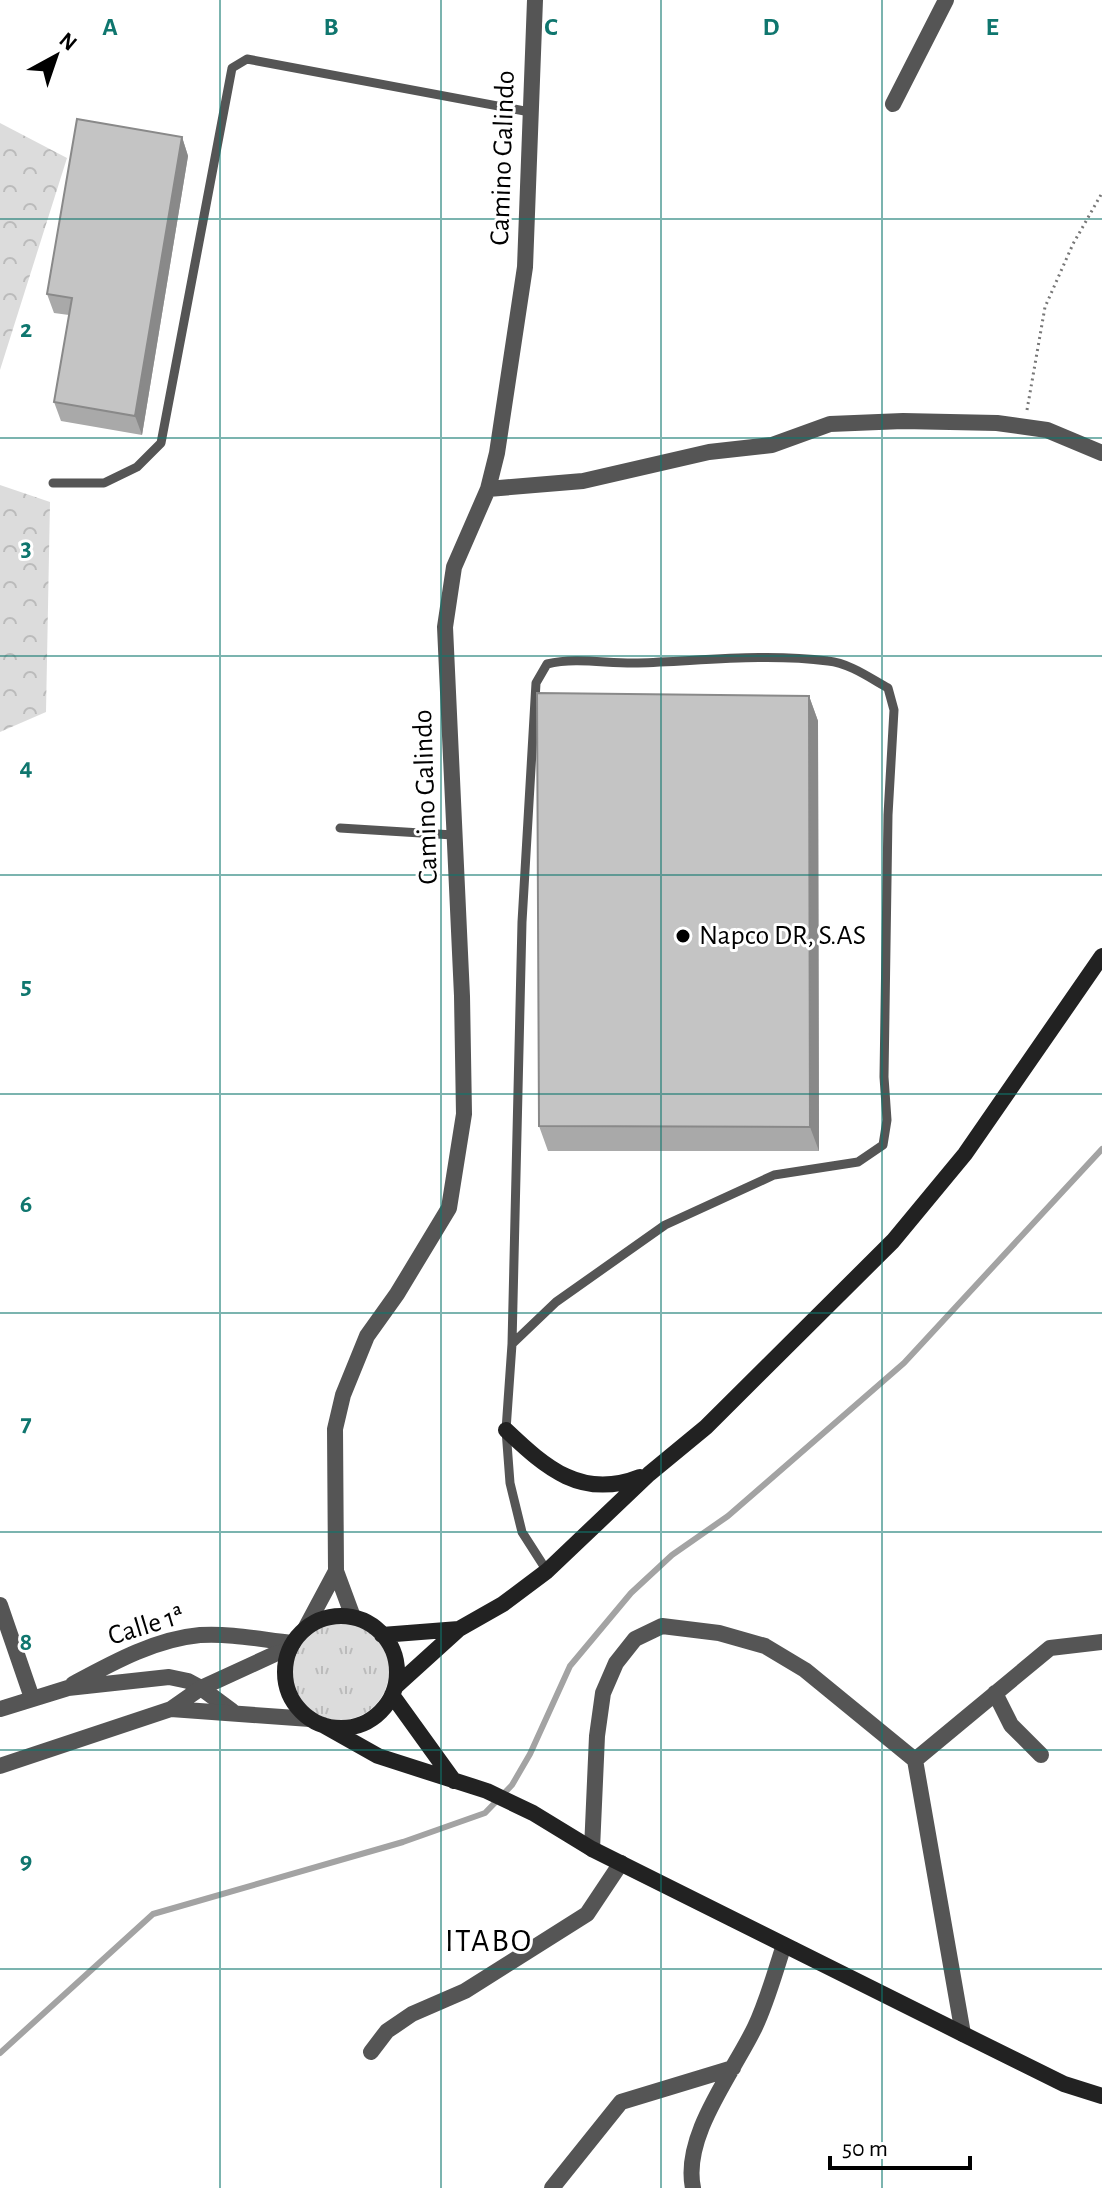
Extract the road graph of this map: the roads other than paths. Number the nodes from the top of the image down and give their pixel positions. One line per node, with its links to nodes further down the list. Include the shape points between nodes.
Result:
1 (535, 0): 4 (street, Camino Galindo)
2 (946, 0): 3 (street)
3 (893, 104)
4 (530, 112): 6 (lane, via 247,59 232,68 161,443 137,467 104,483); 7 (street, Camino Galindo, via 525,267)
5 (1102, 453): 7 (street, via 1047,430 997,423 830,424 772,445 709,452 583,481)
6 (53, 483)
7 (488, 489): 9 (street, Camino Galindo, via 454,567 445,627)
8 (340, 828): 9 (lane)
9 (453, 835): 14 (street, Camino Galindo, via 464,1114 456,1177 449,1208 367,1336 343,1395 335,1429)
10 (1102, 956): 13 (main road, via 965,1154 893,1241 706,1427)
11 (512, 1344): 11 (lane, via 556,1302 665,1225 774,1175 858,1162 883,1145 894,710 888,688 863,673 831,661 563,660 547,664 536,683 522,922); 12 (lane)
12 (506, 1430): 13 (main road, via 558,1474 586,1483 618,1486); 15 (lane, via 510,1483 522,1532)
13 (649, 1474): 15 (main road)
14 (336, 1571): 17 (street, Camino Galindo); 18 (street, Camino Galindo)
15 (547, 1571): 19 (main road)
16 (0, 1605): 27 (street)
17 (353, 1617): 18 (main road, via 330,1617); 20 (main road)
18 (305, 1629): 22 (main road)
19 (459, 1629): 20 (main road); 25 (main road)
20 (382, 1635): 25 (main road, via 397,1669)
21 (1102, 1642): 26 (street, via 1050,1648)
22 (291, 1647): 23 (street, Calle 1ª, via 226,1636 176,1639 115,1660); 24 (street); 31 (main road, via 286,1681 290,1696)
23 (68, 1688): 24 (street, Calle 1ª, via 169,1677); 27 (street, Calle 1ª)
24 (201, 1688): 29 (street); 30 (street, Calle 1ª)
25 (394, 1691): 31 (main road, via 381,1712 363,1723 343,1728); 35 (main road)
26 (995, 1693): 32 (street, via 1011,1725); 33 (street)
27 (32, 1698): 28 (street, Calle 1ª)
28 (0, 1709)
29 (171, 1709): 30 (street); 34 (street)
30 (232, 1711): 31 (street)
31 (316, 1722): 35 (main road, via 378,1756)
32 (1041, 1755)
33 (915, 1760): 36 (street, via 805,1670 765,1646 662,1626 635,1639 616,1663 603,1693); 39 (street)
34 (0, 1766)
35 (454, 1781): 36 (main road, via 533,1813)
36 (592, 1849): 37 (main road)
37 (621, 1863): 38 (main road); 40 (street, via 587,1914 465,1991 412,2014 387,2031)
38 (784, 1945): 39 (main road); 41 (street, via 756,2025)
39 (963, 2034): 42 (main road, via 1064,2084)
40 (371, 2052)
41 (733, 2068): 43 (street, via 704,2124); 44 (street, via 621,2102)
42 (1102, 2096)
43 (689, 2183)
44 (552, 2188)

